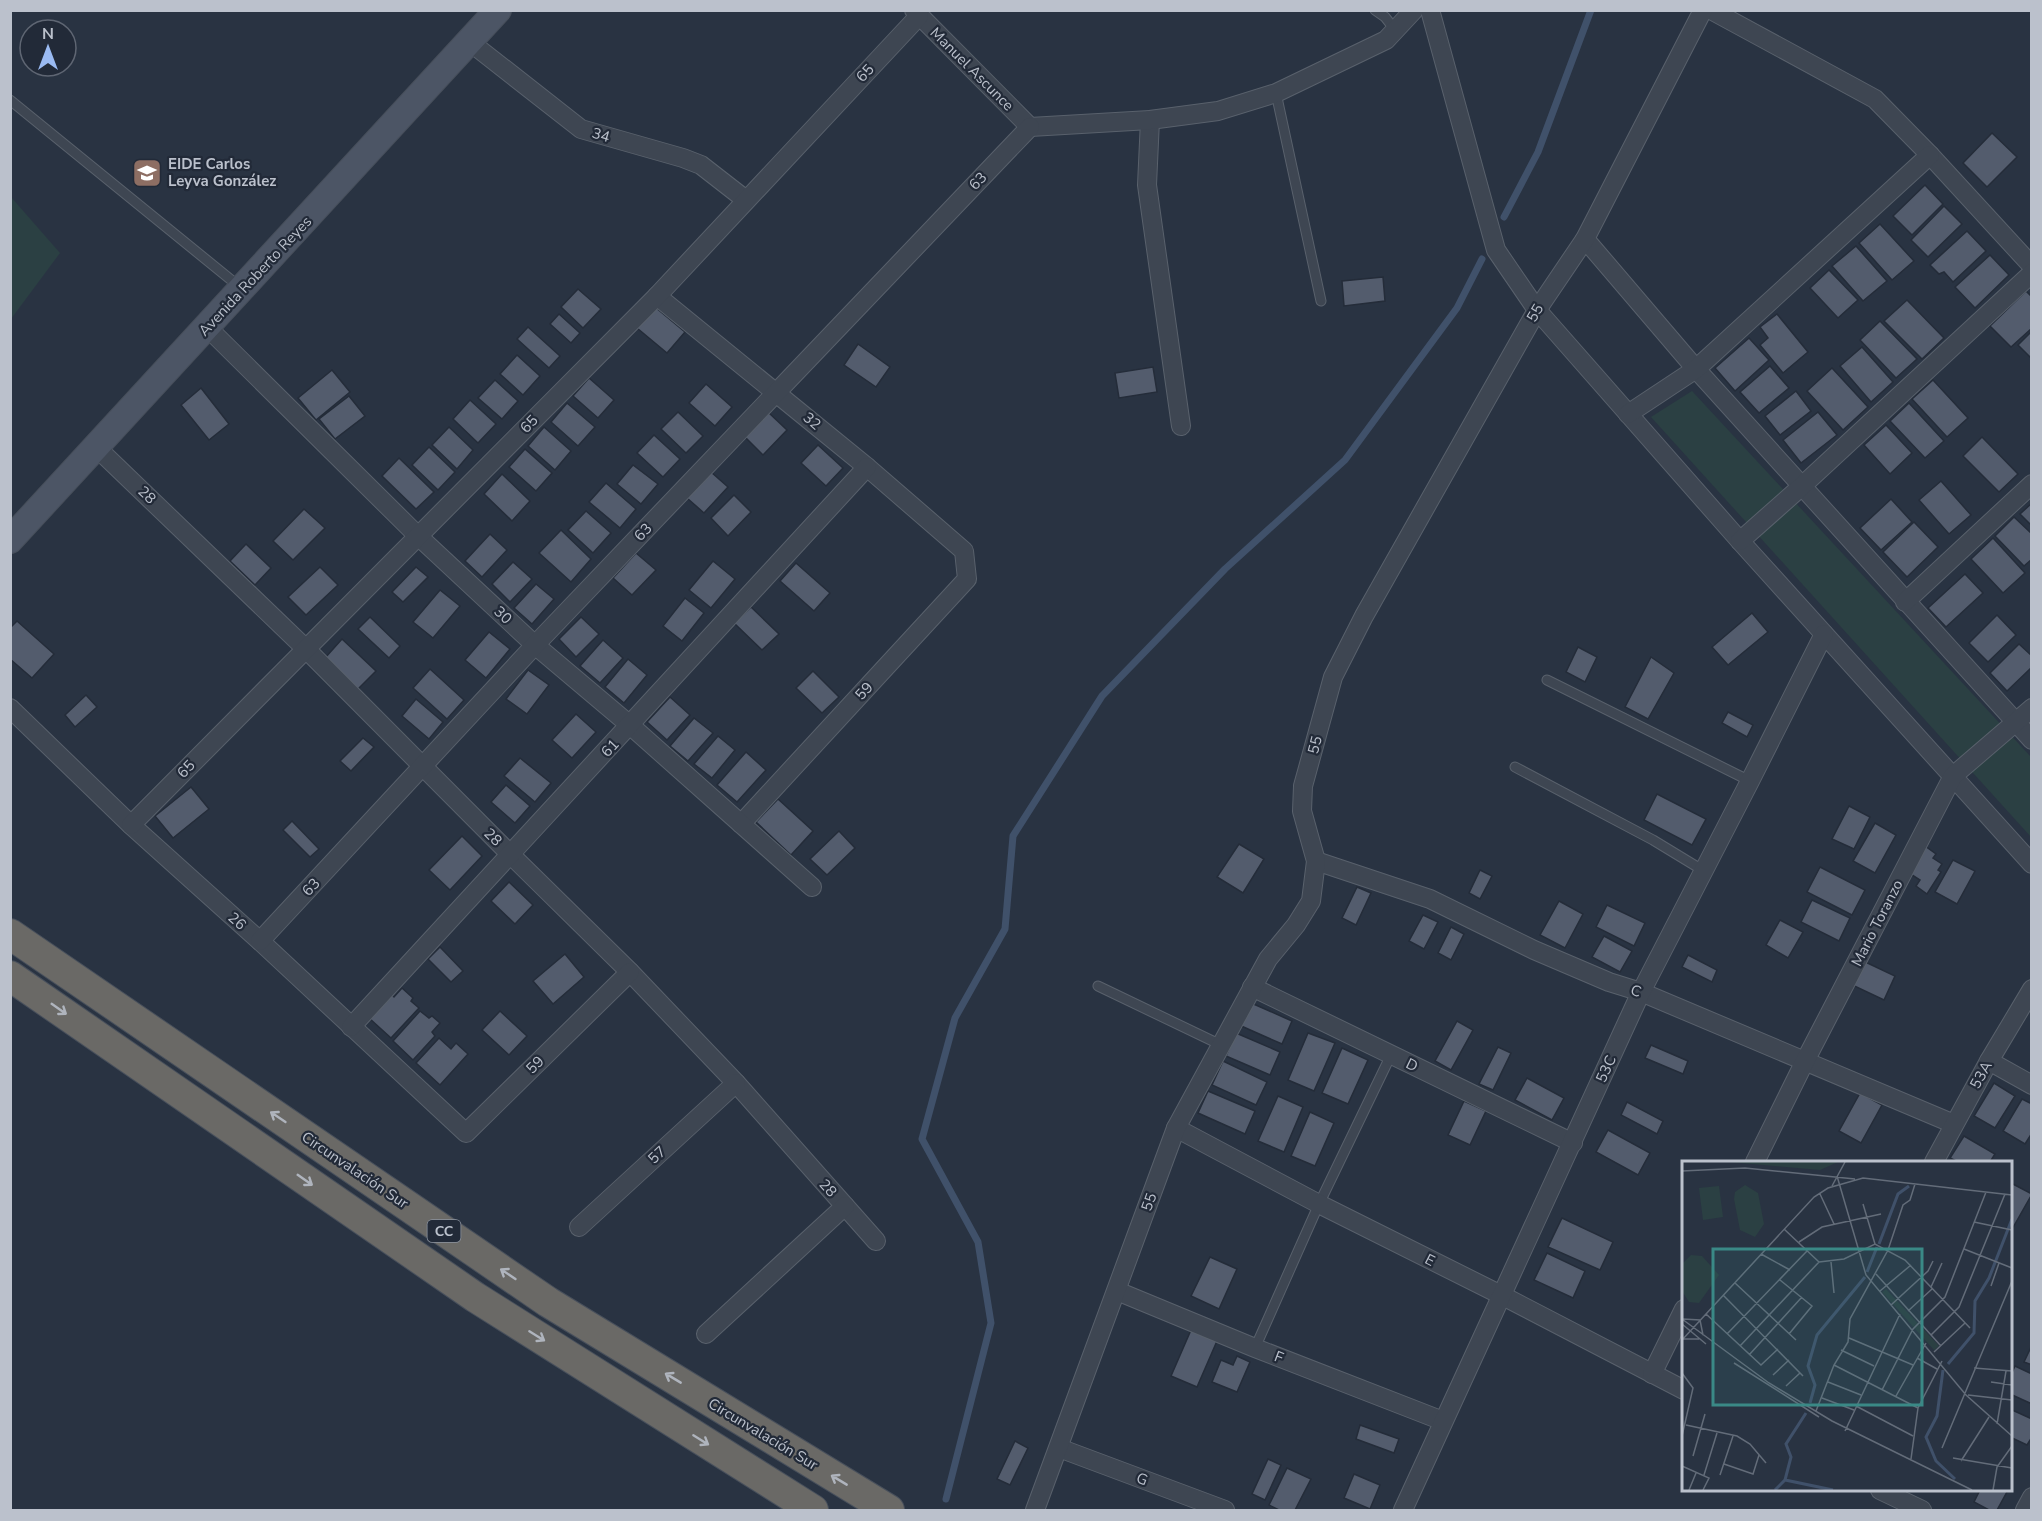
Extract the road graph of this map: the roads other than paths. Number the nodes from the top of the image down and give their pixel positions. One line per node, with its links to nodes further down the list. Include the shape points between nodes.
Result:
1 (498, 10): 9 (main road, Avenida Roberto Reyes)
2 (1375, 10): 8 (lane)
3 (1414, 10): 8 (street)
4 (1430, 10): 22 (street, via 1496,250)
5 (1703, 10): 16 (street, 55)
6 (1711, 10): 14 (street, via 1875,99)
7 (917, 13): 13 (street, Manuel Ascunce); 15 (street, 65)
8 (1396, 31): 10 (street, via 1386,40)
9 (470, 42): 15 (street, 34, via 581,129 701,165); 19 (main road, Avenida Roberto Reyes)
10 (1276, 93): 12 (street, via 1218,111); 21 (lane)
11 (10, 100): 19 (lane)
12 (1150, 120): 13 (street); 27 (street, via 1147,185)
13 (1030, 127): 25 (street, 63)
14 (1930, 155): 17 (street); 24 (street)
15 (746, 200): 20 (street, 65)
16 (1585, 239): 22 (street, 55); 24 (street)
17 (2031, 266)
18 (2031, 273): 31 (street)
19 (243, 290): 23 (main road, Avenida Roberto Reyes)
20 (657, 296): 25 (street, 32); 32 (street, 65)
21 (1321, 301)
22 (1537, 310): 26 (street); 53 (street, 55, via 1333,677 1303,786 1302,811)
23 (208, 328): 28 (main road, Avenida Roberto Reyes); 32 (street, 30)
24 (1696, 369): 26 (street); 31 (street)
25 (776, 392): 29 (street, 32); 38 (street, 63)
26 (1628, 414): 34 (street)
27 (1181, 426)
28 (95, 446): 33 (main road, Avenida Roberto Reyes); 39 (street, 28)
29 (867, 467): 35 (street, 32); 44 (street, 61)
30 (2031, 484): 36 (street)
31 (1802, 486): 34 (street); 36 (street)
32 (417, 535): 38 (street, 30); 39 (street, 65)
33 (10, 540)
34 (1740, 541): 37 (street)
35 (964, 551): 50 (street, 59, via 967,579)
36 (1905, 602): 43 (street)
37 (1824, 634): 48 (street); 49 (street, 53C)
38 (536, 645): 44 (street, 30); 46 (street, 63)
39 (305, 648): 46 (street, 28); 51 (street, 65)
40 (1547, 680): 49 (lane)
41 (10, 708): 51 (street, 26)
42 (2031, 708): 43 (street, Mario Toranzo)
43 (2016, 723): 45 (street); 48 (street, Mario Toranzo)
44 (631, 726): 50 (street, 30); 52 (street, 61)
45 (2031, 740)
46 (424, 767): 52 (street, 28); 58 (street, 63)
47 (1515, 767): 55 (lane)
48 (1953, 777): 54 (street); 68 (street, Mario Toranzo)
49 (1750, 782): 55 (street, 53C)
50 (741, 824): 56 (street, 30)
51 (131, 825): 58 (street, 26)
52 (511, 855): 59 (street, 28); 65 (street, 61)
53 (1316, 861): 62 (street, 55, via 1311,901); 64 (street, C, via 1430,899 1534,950)
54 (2031, 864)
55 (1704, 871): 64 (street, 53C)
56 (812, 887)
57 (10, 934): 94 (highway, Circunvalación Sur / CC, one-way to 57, via 548,1302)
58 (260, 941): 65 (street, 26)
59 (630, 972): 70 (street, 28); 74 (street, 59)
60 (10, 976): 93 (highway, CC, one-way to 93, via 475,1297)
61 (1098, 986): 66 (lane)
62 (1252, 987): 66 (street, 55); 67 (street, D)
63 (2031, 989): 69 (street, 53A)
64 (1641, 992): 68 (street, C); 75 (street, 53C)
65 (351, 1027): 74 (street, 26)
66 (1221, 1045): 73 (street, 55)
67 (1391, 1055): 75 (street, D); 78 (lane)
68 (1805, 1061): 72 (street, C); 76 (street, Mario Toranzo)
69 (1989, 1061): 71 (street); 72 (street, 53A)
70 (736, 1083): 79 (street, 28); 80 (street, 57)
71 (2031, 1084)
72 (1954, 1125): 77 (street, 53A)
73 (1176, 1128): 78 (street, E); 82 (street, 55)
74 (466, 1133)
75 (1573, 1143): 83 (street, 53C)
76 (1755, 1161)
77 (1935, 1161)
78 (1319, 1204): 83 (street, E); 86 (lane)
79 (845, 1206): 81 (street, 28); 85 (street)
80 (579, 1227)
81 (876, 1241)
82 (1117, 1291): 86 (street, F); 90 (street, 55)
83 (1502, 1296): 87 (street, E); 89 (street, 53C)
84 (1682, 1311): 87 (street)
85 (706, 1334)
86 (1255, 1348): 89 (street, F)
87 (1652, 1374): 88 (street, E)
88 (1682, 1389)
89 (1443, 1422): 97 (street, 53C)
90 (1059, 1448): 95 (street, 55); 96 (street, G)
91 (1882, 1491): 98 (street)
92 (2031, 1497): 99 (street)
93 (813, 1510)
94 (889, 1510)
95 (1035, 1510)
96 (1225, 1510)
97 (1402, 1510)
98 (1922, 1510)
99 (2025, 1510)

